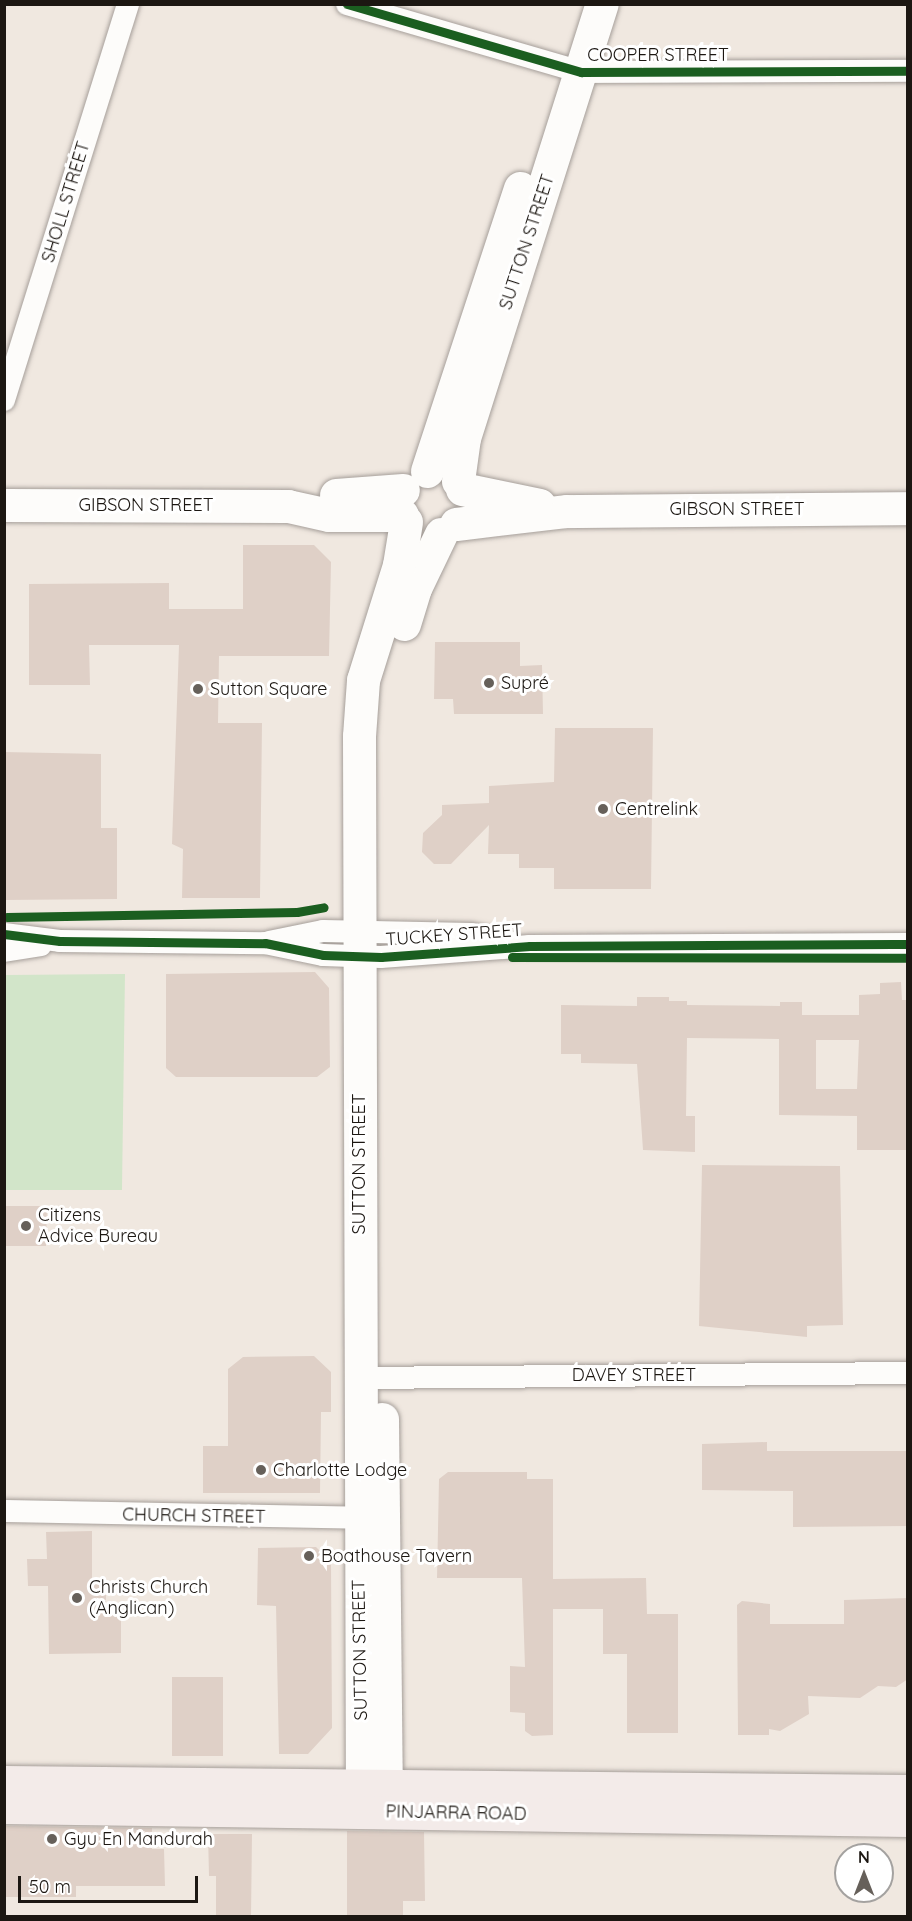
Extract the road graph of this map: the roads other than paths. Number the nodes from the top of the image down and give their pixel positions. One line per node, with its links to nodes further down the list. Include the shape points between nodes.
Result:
1 (128, 4): 7 (street, SHOLL STREET)
2 (347, 4): 5 (street, COOPER STREET)
3 (580, 4): 5 (main road, SUTTON STREET)
4 (603, 4): 5 (main road, SUTTON STREET)
5 (571, 68): 6 (street, COOPER STREET); 8 (main road, SUTTON STREET, via 464,438); 9 (main road, SUTTON STREET)
6 (908, 71)
7 (4, 400)
8 (460, 485): 9 (main road, via 440,472); 12 (main road, GIBSON STREET); 13 (main road, via 464,508)
9 (409, 500): 10 (main road, GIBSON STREET, via 329,495 288,506); 13 (main road, via 422,533); 16 (main road, SUTTON STREET, via 399,565 363,680 359,736)
10 (4, 505)
11 (908, 508): 12 (main road, GIBSON STREET)
12 (567, 511): 13 (main road, GIBSON STREET)
13 (449, 529): 16 (main road, SUTTON STREET, via 415,588 383,697)
14 (4, 934): 15 (street, TUCKEY STREET)
15 (60, 941): 16 (street, TUCKEY STREET, via 265,944 323,956); 18 (street, TUCKEY STREET)
16 (370, 944): 17 (street, TUCKEY STREET, via 471,934 530,946); 20 (main road, SUTTON STREET)
17 (908, 944)
18 (4, 951)
19 (908, 1373): 20 (street, DAVEY STREET)
20 (370, 1378): 22 (main road, SUTTON STREET)
21 (5, 1511): 22 (street, CHURCH STREET)
22 (371, 1518): 25 (main road, SUTTON STREET)
23 (4, 1782): 25 (main road, PINJARRA ROAD)
24 (908, 1791): 25 (main road, PINJARRA ROAD)
25 (374, 1798): 26 (main road, PINJARRA ROAD); 27 (main road, PINJARRA ROAD)
26 (4, 1807)
27 (908, 1821)

